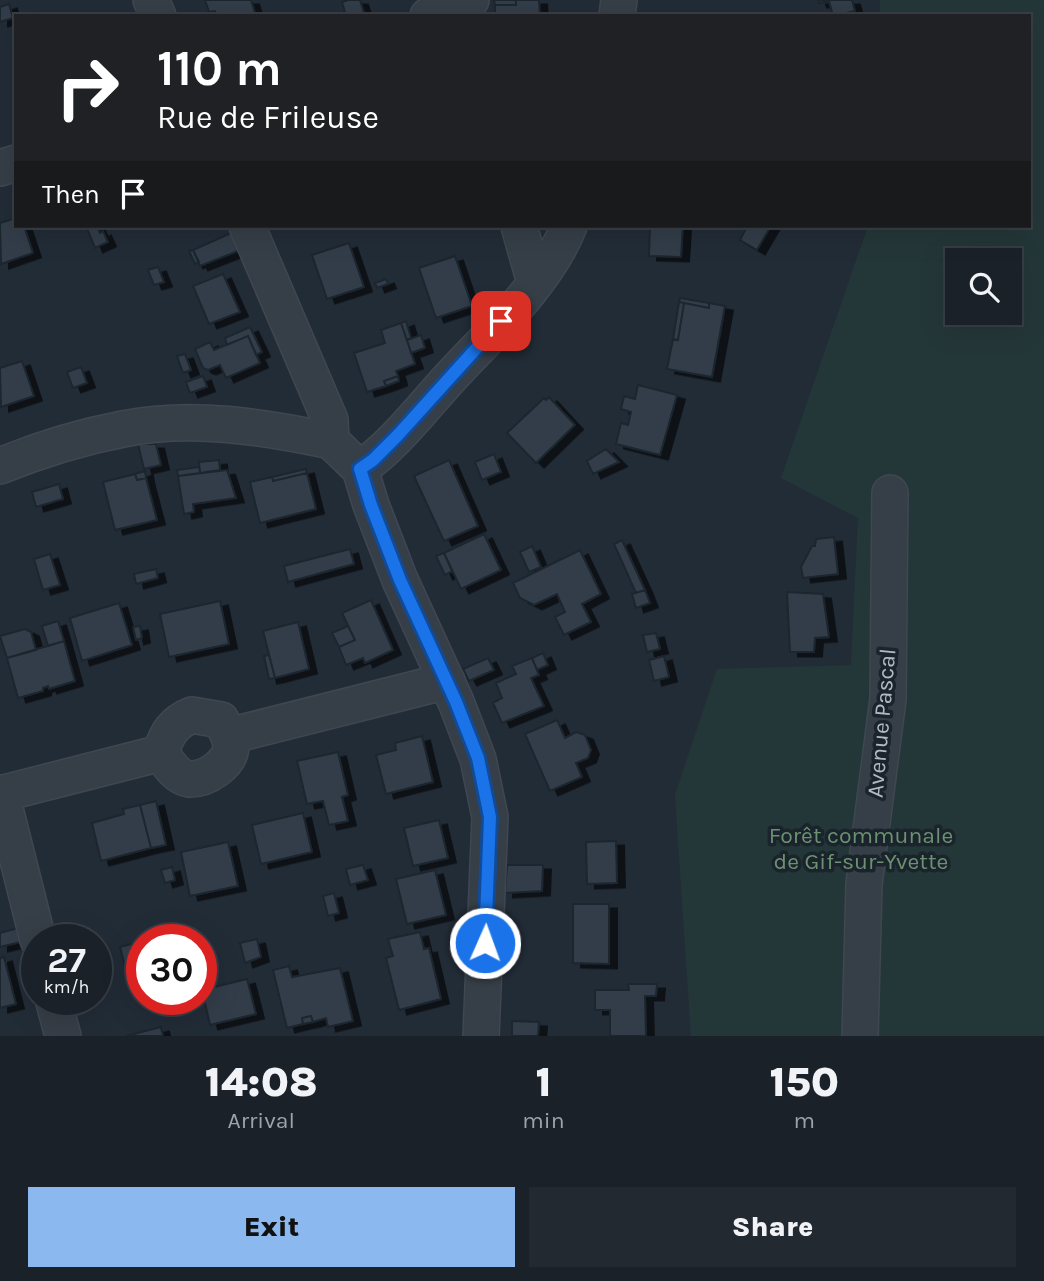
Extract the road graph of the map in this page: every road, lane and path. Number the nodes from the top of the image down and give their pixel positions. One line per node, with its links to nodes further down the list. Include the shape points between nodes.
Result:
1 (473, 0): 2 (street)
2 (434, 14)
3 (248, 228): 7 (street, via 330,420)
4 (520, 228): 6 (street)
5 (568, 228): 6 (street)
6 (535, 284): 9 (street, via 398,435)
7 (331, 441): 8 (street, via 237,425 182,423 125,428); 9 (street)
8 (0, 466)
9 (360, 469): 11 (street, via 400,580)
10 (890, 493): 19 (street, Avenue Pascal, via 888,699 864,884)
11 (447, 681): 12 (street); 18 (street, via 478,758 490,817)
12 (229, 736): 13 (street, via 221,720 192,715 178,720); 13 (street, via 231,749 226,760 203,777 188,779 174,771)
13 (161, 753): 14 (street)
14 (1, 794): 15 (street)
15 (34, 924)
16 (57, 1015): 17 (street)
17 (63, 1036)
18 (481, 1036)
19 (860, 1036)

